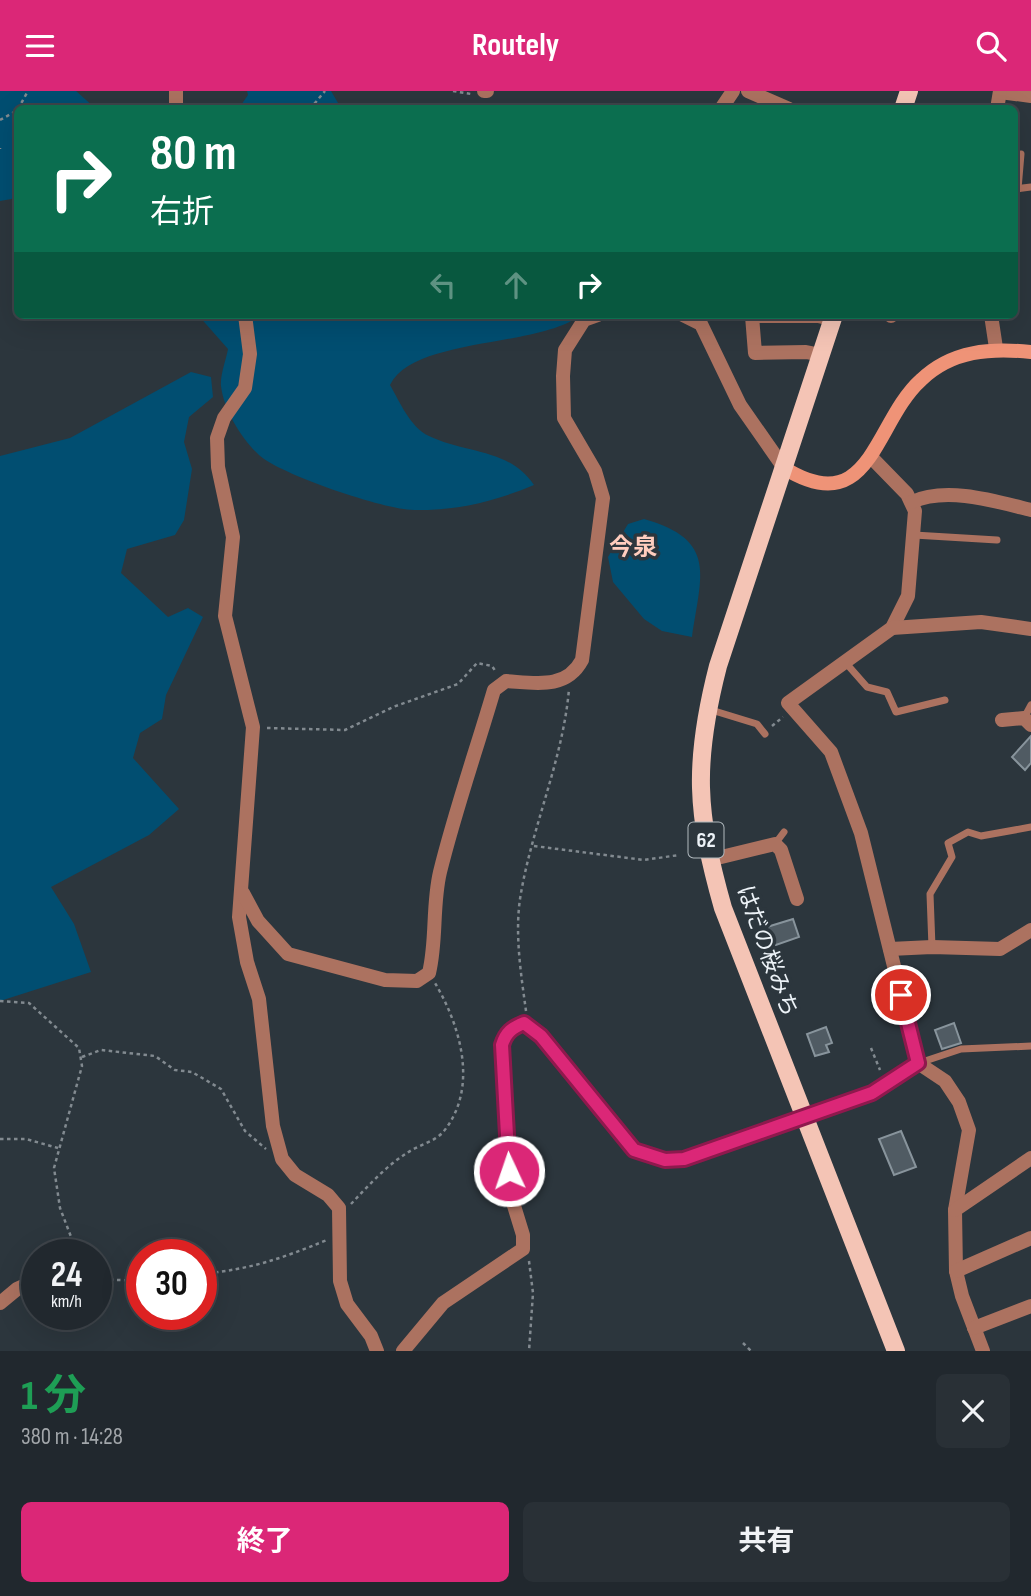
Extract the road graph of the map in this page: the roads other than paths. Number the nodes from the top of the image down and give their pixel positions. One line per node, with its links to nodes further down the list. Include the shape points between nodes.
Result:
1 (748, 91): 4 (street)
2 (1000, 92): 3 (street)
3 (1031, 96)
4 (780, 105)
5 (1021, 154): 6 (lane)
6 (1018, 175)
7 (246, 319): 32 (street, via 250,355 245,388 216,438 233,537 225,617 253,727)
8 (587, 319): 32 (street, via 565,350 563,376 564,418 594,471 603,498 582,660 570,675 550,684 501,682 494,690 440,873 429,973 418,981 385,980 288,954 258,922)
9 (752, 319): 15 (street, via 755,353)
10 (832, 319): 15 (main road, はだの桜みち / 62)
11 (992, 319): 13 (street)
12 (702, 320): 17 (street, via 740,405)
13 (996, 348): 14 (street); 16 (street, via 958,357 922,378)
14 (1031, 352)
15 (821, 355): 17 (main road, はだの桜みち / 62)
16 (870, 457): 17 (street, via 861,471 829,484 810,481); 18 (street)
17 (784, 468): 26 (main road, はだの桜みち / 62)
18 (912, 502): 19 (street, via 928,495); 20 (street)
19 (1031, 510)
20 (914, 535): 21 (lane); 23 (street, via 908,597)
21 (997, 540)
22 (1030, 627): 23 (street, via 981,622)
23 (892, 628): 24 (street)
24 (845, 662): 25 (lane, via 867,687 887,692 896,712); 36 (street, via 788,702 831,752 861,833)
25 (945, 700)
26 (707, 708): 29 (lane, via 757,724); 31 (main road, はだの桜みち / 62, via 699,795)
27 (1029, 716): 28 (street)
28 (1002, 720)
29 (764, 733)
30 (1031, 827): 35 (lane, via 981,836 968,832 948,843 952,857 930,894)
31 (709, 860): 33 (street, via 779,838); 39 (main road, はだの桜みち / 62)
32 (243, 893): 48 (street, via 239,917 259,999 273,1126 282,1159 295,1175 328,1195 339,1208 340,1281 347,1304)
33 (797, 899)
34 (1031, 930): 35 (street, via 1000,949)
35 (932, 947): 36 (street)
36 (890, 949): 38 (street)
37 (1031, 1046): 38 (lane, via 961,1049)
38 (918, 1063): 39 (street, via 886,1086); 41 (street, via 944,1081 966,1116 970,1141)
39 (804, 1118): 49 (street, via 684,1159 649,1156 634,1150 541,1036 524,1023 513,1028 502,1045 511,1196 523,1248 443,1303); 50 (main road, はだの桜みち / 62)
40 (1031, 1158): 41 (street)
41 (955, 1210): 43 (street)
42 (1031, 1238): 43 (street)
43 (956, 1271): 47 (street)
44 (21, 1287): 45 (street)
45 (0, 1303)
46 (1031, 1306): 47 (street)
47 (974, 1328): 51 (street)
48 (377, 1351)
49 (402, 1351)
50 (896, 1351)
51 (983, 1351)

